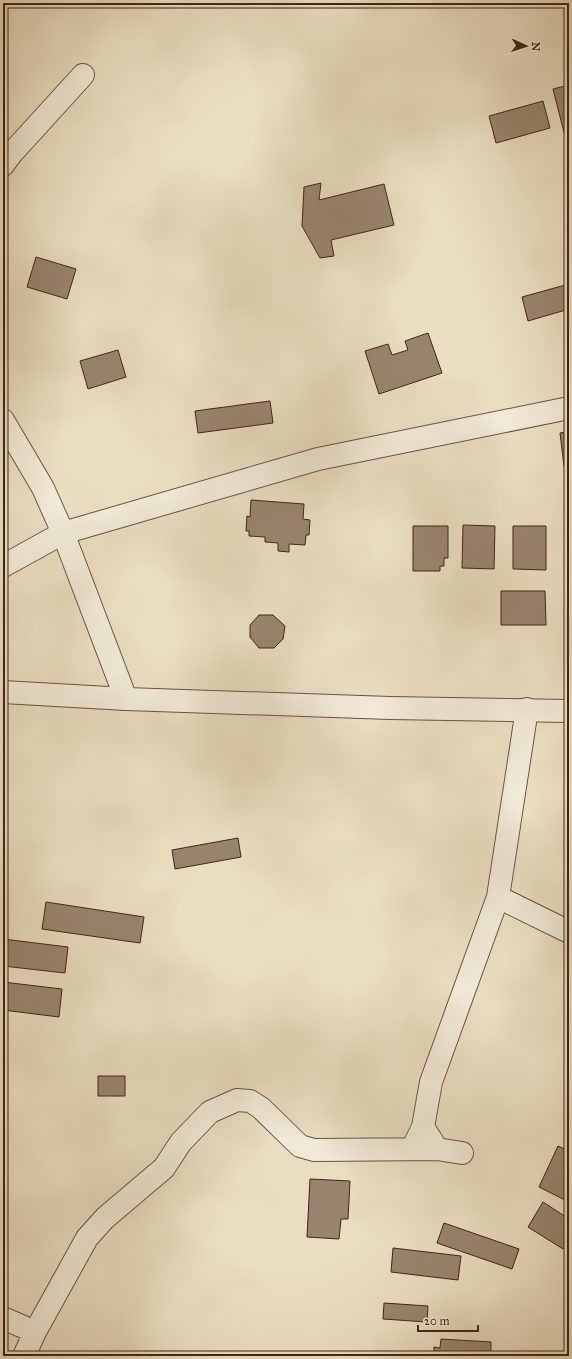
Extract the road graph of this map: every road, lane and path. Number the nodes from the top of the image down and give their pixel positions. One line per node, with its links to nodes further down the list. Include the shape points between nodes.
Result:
1 (83, 75): 2 (street)
2 (3, 165)
3 (569, 408): 5 (street, via 318,459)
4 (3, 420): 5 (street, via 43,488)
5 (63, 533): 6 (street); 8 (street)
6 (3, 566)
7 (3, 692): 8 (street)
8 (126, 699): 9 (street, via 390,708)
9 (527, 709): 10 (street); 11 (street)
10 (569, 710)
11 (498, 897): 12 (street); 13 (street, via 432,1082)
12 (569, 932)
13 (423, 1127): 14 (street); 15 (street)
14 (412, 1150): 15 (street); 18 (street, via 314,1150 300,1146 262,1108 250,1101 237,1100 210,1112 181,1142 164,1168 105,1218 87,1238)
15 (437, 1150): 16 (street)
16 (462, 1153)
17 (3, 1318): 18 (street)
18 (36, 1332): 19 (street)
19 (24, 1356)

